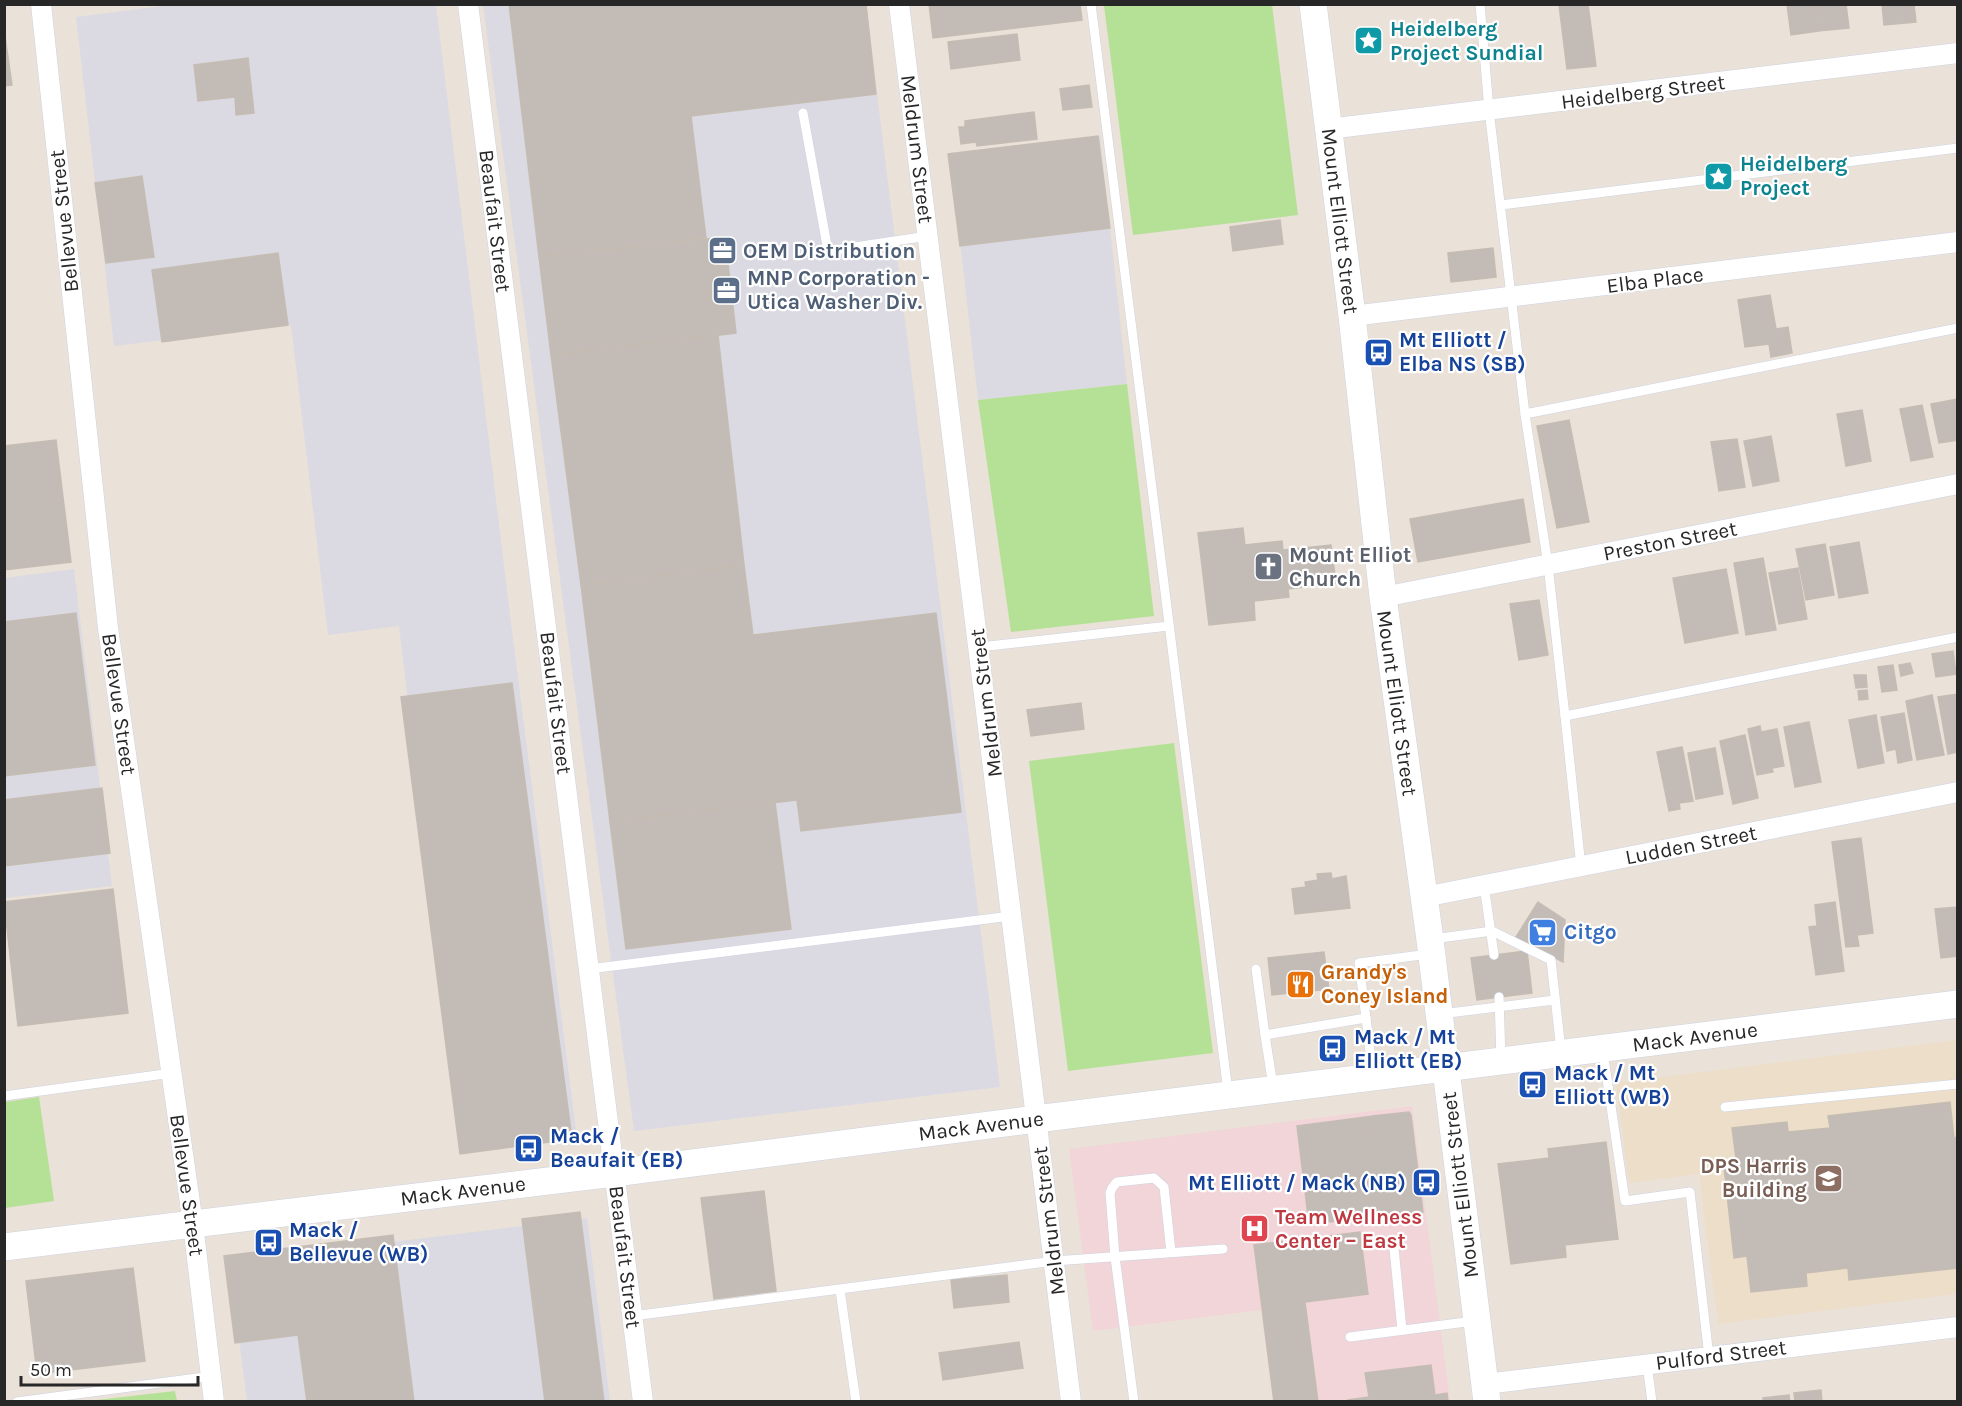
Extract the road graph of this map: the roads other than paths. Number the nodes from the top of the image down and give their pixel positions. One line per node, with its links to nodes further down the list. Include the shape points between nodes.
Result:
1 (41, 4): 46 (street, Bellevue Street, via 108,628)
2 (468, 4): 34 (street, Beaufait Street)
3 (900, 4): 13 (street, Meldrum Street)
4 (1091, 4): 22 (lane)
5 (1313, 4): 10 (main road, Mount Elliott Street)
6 (1480, 4): 8 (lane)
7 (1958, 53): 8 (street, Heidelberg Street)
8 (1489, 110): 10 (street, Heidelberg Street); 12 (lane)
9 (803, 113): 13 (lane, via 828,251)
10 (1328, 129): 16 (main road, Mount Elliott Street)
11 (1958, 148): 12 (lane)
12 (1501, 205): 15 (lane)
13 (928, 237): 24 (street, Meldrum Street)
14 (1958, 242): 15 (street, Elba Place)
15 (1512, 297): 16 (street, Elba Place); 18 (lane)
16 (1352, 316): 21 (main road, Mount Elliott Street)
17 (1958, 328): 18 (lane)
18 (1525, 414): 20 (lane)
19 (1958, 484): 20 (street, Preston Street)
20 (1548, 565): 21 (street, Preston Street); 25 (lane)
21 (1383, 597): 29 (main road, Mount Elliott Street)
22 (1169, 626): 24 (lane); 50 (lane)
23 (1958, 637): 25 (lane)
24 (980, 647): 30 (street, Meldrum Street)
25 (1565, 716): 27 (lane)
26 (1958, 792): 27 (street, Ludden Street)
27 (1581, 867): 28 (street, Ludden Street)
28 (1484, 885): 29 (street, Ludden Street); 31 (lane)
29 (1424, 897): 32 (main road, Mount Elliott Street)
30 (1011, 916): 34 (lane); 53 (street, Meldrum Street)
31 (1492, 931): 32 (lane); 33 (lane); 36 (lane, via 1551,960)
32 (1431, 947): 39 (main road, Mount Elliott Street); 40 (lane, via 1359,963)
33 (1494, 955)
34 (589, 969): 54 (street, Beaufait Street)
35 (1256, 969): 41 (lane)
36 (1555, 1000): 37 (lane); 43 (lane)
37 (1499, 1002): 39 (lane); 44 (lane)
38 (1958, 1004): 42 (main road, Mack Avenue)
39 (1439, 1014): 45 (main road, Mount Elliott Street)
40 (1366, 1018): 41 (lane); 47 (lane)
41 (1265, 1035): 49 (lane)
42 (1603, 1048): 43 (main road, Mack Avenue); 68 (lane, via 1625,1201 1690,1192)
43 (1561, 1053): 44 (main road, Mack Avenue)
44 (1501, 1062): 45 (main road, Mack Avenue)
45 (1446, 1068): 47 (main road, Mack Avenue); 64 (main road, Mount Elliott Street)
46 (172, 1073): 51 (lane); 55 (street, Bellevue Street)
47 (1373, 1077): 49 (main road, Mack Avenue)
48 (1958, 1084): 52 (lane)
49 (1274, 1089): 50 (main road, Mack Avenue)
50 (1228, 1095): 53 (main road, Mack Avenue)
51 (4, 1096)
52 (1725, 1107)
53 (1036, 1119): 54 (main road, Mack Avenue); 61 (street, Meldrum Street)
54 (614, 1173): 55 (main road, Mack Avenue); 63 (street, Beaufait Street)
55 (193, 1224): 56 (main road, Mack Avenue); 70 (street, Bellevue Street)
56 (4, 1247)
57 (1394, 1248): 66 (lane)
58 (1223, 1249): 59 (lane)
59 (1171, 1252): 60 (lane); 60 (lane, via 1164,1187 1154,1178 1118,1182 1112,1188)
60 (1115, 1257): 61 (lane); 77 (lane)
61 (1054, 1261): 62 (lane); 76 (street, Meldrum Street)
62 (840, 1290): 63 (lane); 75 (lane)
63 (633, 1316): 74 (street, Beaufait Street)
64 (1477, 1320): 66 (lane); 71 (main road, Mount Elliott Street)
65 (1958, 1327): 68 (street, Pulford Street)
66 (1402, 1330): 67 (lane)
67 (1350, 1336)
68 (1709, 1357): 69 (street, Pulford Street)
69 (1647, 1364): 71 (street, Pulford Street); 78 (lane)
70 (212, 1376): 72 (lane); 73 (street, Bellevue Street)
71 (1486, 1393)
72 (17, 1401)
73 (214, 1401)
74 (643, 1401)
75 (856, 1401)
76 (1071, 1401)
77 (1134, 1401)
78 (1652, 1401)

